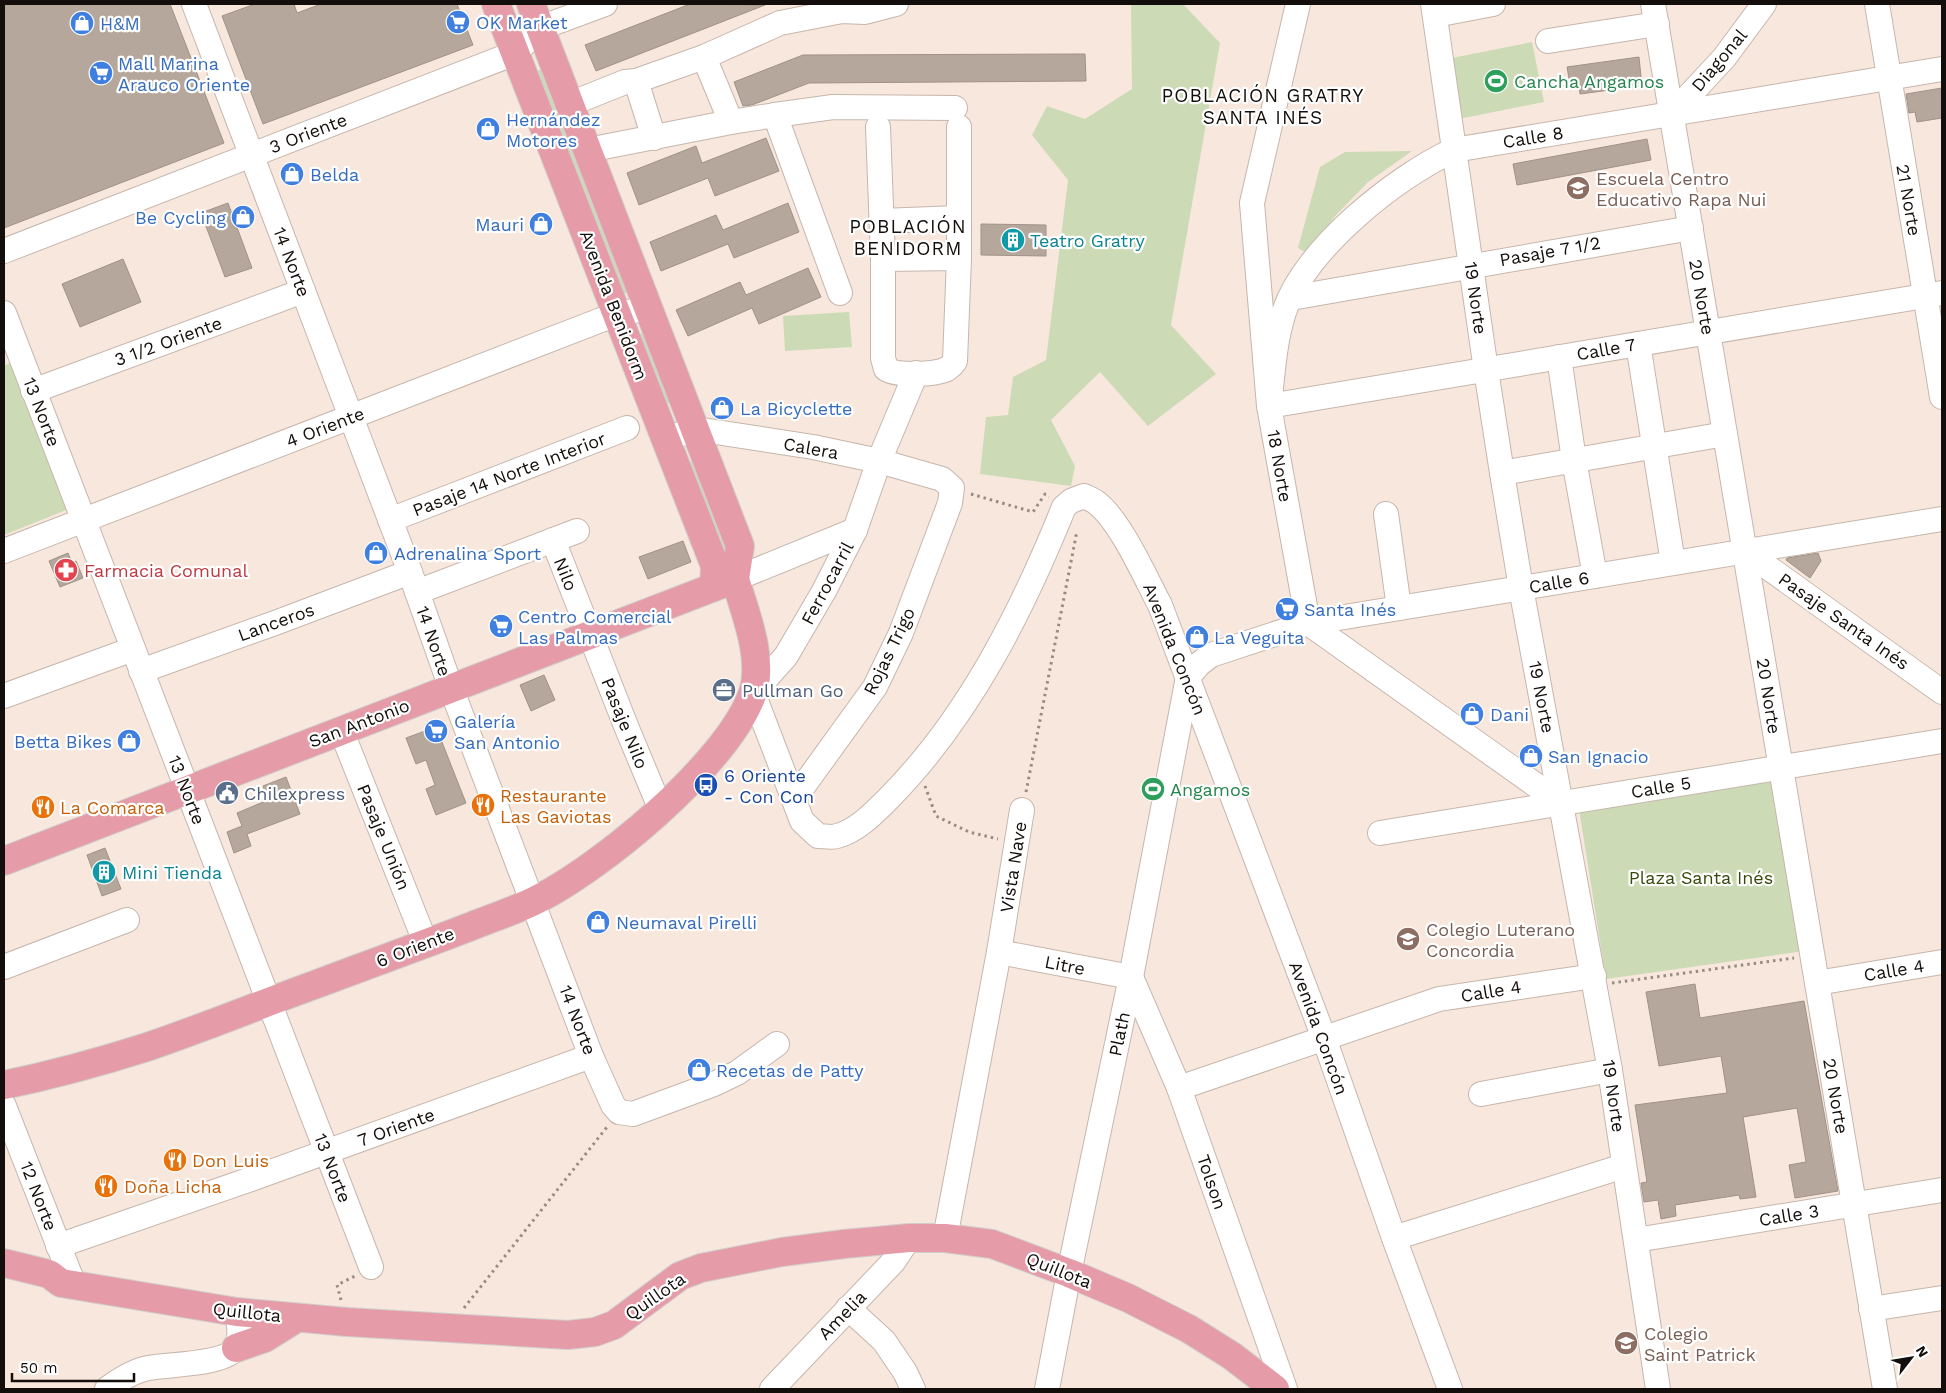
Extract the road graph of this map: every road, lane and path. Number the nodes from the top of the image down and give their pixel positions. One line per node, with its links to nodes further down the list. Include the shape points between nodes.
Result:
1 (194, 4): 27 (street, 14 Norte)
2 (496, 4): 14 (main road, Avenida Benidorm)
3 (605, 4): 12 (street, 3 Oriente)
4 (896, 4): 9 (street, via 865,12)
5 (1298, 4): 49 (street, 18 Norte, via 1252,203)
6 (1493, 4): 10 (street)
7 (1764, 4): 20 (street, Diagonal, via 1724,58)
8 (1876, 4): 17 (street, 21 Norte)
9 (844, 7): 15 (street, via 780,23)
10 (1434, 10): 26 (street, 19 Norte)
11 (1655, 14): 13 (street); 20 (street, 20 Norte)
12 (535, 16): 14 (street, 3 Oriente); 19 (main road, Avenida Benidorm)
13 (1548, 41)
14 (515, 53): 27 (street, 3 Oriente); 41 (main road, Avenida Benidorm)
15 (704, 57): 18 (street); 22 (street)
16 (1942, 69): 17 (street, Calle 8)
17 (1889, 78): 20 (street, Calle 8); 37 (street, 21 Norte)
18 (636, 81): 19 (street, via 625,82); 24 (street)
19 (570, 104): 25 (main road, Avenida Benidorm)
20 (1672, 114): 26 (street, Calle 8); 30 (street, 20 Norte)
21 (775, 115): 22 (street); 28 (street, via 833,107 957,118); 36 (street)
22 (731, 122): 24 (street)
23 (878, 127): 29 (street)
24 (654, 138): 25 (street)
25 (588, 150): 39 (main road, Avenida Benidorm)
26 (1454, 150): 34 (street, 19 Norte); 38 (street, Calle 8, via 1411,173 1352,220 1298,282)
27 (251, 155): 31 (street, 3 Oriente); 35 (street, 14 Norte)
28 (959, 218): 29 (street); 32 (street)
29 (882, 221): 33 (street)
30 (1691, 228): 34 (street, Pasaje 7 1/2); 42 (street, 20 Norte)
31 (4, 250)
32 (959, 258): 33 (street); 46 (street, via 955,361 941,372)
33 (883, 259): 46 (street, via 884,364 886,369 896,374)
34 (1472, 265): 38 (street, Pasaje 7 1/2); 45 (street, 19 Norte)
35 (303, 291): 47 (street, 3 1/2 Oriente); 50 (street, 14 Norte)
36 (840, 293)
37 (1934, 294): 42 (street, Calle 7); 48 (street, 21 Norte)
38 (1291, 298): 49 (street, Calle 8, via 1275,347)
39 (648, 308): 41 (street, 4 Oriente); 52 (main road, Avenida Benidorm)
40 (4, 314): 47 (street, 13 Norte)
41 (618, 314): 50 (street, 4 Oriente); 54 (main road, Avenida Benidorm)
42 (1708, 332): 43 (street, Calle 7); 53 (street, 20 Norte)
43 (1638, 344): 44 (street, Calle 7); 55 (street)
44 (1559, 357): 45 (street, Calle 7); 56 (street)
45 (1486, 370): 49 (street, Calle 7); 58 (street, 19 Norte)
46 (916, 374): 57 (street, Ferrocarril)
47 (34, 391): 63 (street, 13 Norte)
48 (1942, 397)
49 (1270, 406): 76 (street, 18 Norte)
50 (351, 416): 63 (street, 4 Oriente); 64 (street, 14 Norte)
51 (628, 428): 64 (street, Pasaje 14 Norte Interior)
52 (696, 429): 54 (street, Calera); 57 (street, Calera); 73 (main road, Avenida Benidorm, via 740,546)
53 (1725, 434): 55 (street); 69 (street, 20 Norte)
54 (666, 439): 73 (main road, Avenida Benidorm, via 715,566)
55 (1654, 446): 56 (street); 70 (street)
56 (1574, 460): 58 (street); 71 (street)
57 (879, 461): 59 (street, Calera, via 942,479); 65 (street, Ferrocarril)
58 (1502, 473): 74 (street, 19 Norte)
59 (952, 488): 60 (path, via 1033,512 1045,494); 89 (street, Rojas Trigo, via 950,503 901,633 874,686)
60 (1074, 501): 79 (street, Avenida Concón, via 1097,503 1126,540 1160,605); 86 (street, via 1020,609 976,684); 92 (path, Vista Nave)
61 (1386, 514): 75 (street)
62 (1942, 519): 69 (street, Calle 6)
63 (83, 520): 68 (street, 4 Oriente); 78 (street, 13 Norte)
64 (390, 520): 72 (street, 14 Norte)
65 (855, 530): 73 (street); 82 (street, Ferrocarril, via 786,656)
66 (577, 531): 67 (street, Lanceros)
67 (553, 540): 72 (street, Lanceros); 77 (street, Nilo)
68 (4, 551)
69 (1745, 551): 70 (street, Calle 6); 81 (street, Pasaje Santa Inés); 87 (street, 20 Norte)
70 (1674, 563): 71 (street, Calle 6)
71 (1595, 576): 74 (street, Calle 6)
72 (413, 582): 78 (street, Lanceros); 80 (street, 14 Norte)
73 (725, 583): 77 (main road, San Antonio); 82 (main road, Avenida Benidorm, via 752,635 756,663)
74 (1521, 588): 75 (street, Calle 6); 90 (street, 19 Norte)
75 (1399, 608): 76 (street, Calle 6)
76 (1308, 622): 79 (street, Calle 6, via 1210,655); 90 (street)
77 (590, 635): 80 (main road, San Antonio); 91 (street, Pasaje Nilo)
78 (137, 660): 83 (street, Lanceros); 88 (street, 13 Norte)
79 (1188, 677): 103 (street, Plath); 106 (street, Avenida Concón)
80 (450, 688): 84 (main road, San Antonio); 95 (street, 14 Norte)
81 (1942, 692)
82 (753, 693): 89 (street); 91 (main road, 6 Oriente, via 738,723 716,752)
83 (4, 696)
84 (341, 730): 88 (main road, San Antonio); 97 (street, Pasaje Unión)
85 (1942, 740): 87 (street, Calle 5)
86 (918, 767): 89 (street, via 876,811 837,836 818,836 802,821); 92 (path, via 936,816 970,832 1004,841 1006,831)
87 (1781, 767): 90 (street, Calle 5); 99 (street, 20 Norte)
88 (187, 790): 94 (main road, San Antonio); 105 (street, 13 Norte)
89 (794, 799)
90 (1562, 803): 93 (street, Calle 5); 102 (street, 19 Norte)
91 (661, 810): 95 (main road, 6 Oriente, via 572,879)
92 (1020, 821): 98 (street, Vista Nave)
93 (1380, 833)
94 (4, 861)
95 (533, 902): 97 (main road, 6 Oriente); 108 (street, 14 Norte)
96 (127, 920): 101 (street)
97 (426, 944): 105 (main road, 6 Oriente)
98 (999, 952): 103 (street, Litre); 120 (street, Vista Nave)
99 (1812, 956): 102 (path, via 1607,984); 104 (street, 20 Norte)
100 (1942, 962): 104 (street, Calle 4)
101 (4, 966)
102 (1594, 976): 106 (street, Calle 4, via 1440,999); 109 (street, 19 Norte)
103 (1131, 977): 111 (street, Tolson); 126 (street, Plath)
104 (1817, 983): 118 (street, 20 Norte)
105 (268, 1001): 110 (main road, 6 Oriente, via 148,1046); 115 (street, 13 Norte)
106 (1324, 1038): 111 (street, Calle 4); 121 (street, Avenida Concón)
107 (777, 1044): 114 (street, via 737,1073 714,1084 633,1114)
108 (591, 1056): 114 (street, 14 Norte); 115 (street, 7 Oriente)
109 (1610, 1070): 112 (street); 116 (street, 19 Norte)
110 (4, 1086)
111 (1179, 1088): 142 (street, Tolson)
112 (1481, 1094)
113 (4, 1106): 123 (street, 12 Norte)
114 (619, 1112): 135 (path)
115 (326, 1151): 123 (street, 7 Oriente); 125 (street, 13 Norte)
116 (1624, 1166): 121 (street); 122 (street, 19 Norte)
117 (1942, 1190): 118 (street, Calle 3)
118 (1854, 1204): 122 (street, Calle 3); 131 (street, 20 Norte)
119 (909, 1238): 120 (main road, Quillota); 130 (street, Amelia, via 893,1262); 135 (main road, Quillota, via 782,1252 701,1268 680,1276 614,1325 595,1332 568,1335)
120 (945, 1238): 126 (main road, Quillota, via 992,1244)
121 (1394, 1238): 143 (street, Avenida Concón)
122 (1636, 1240): 144 (street, 19 Norte)
123 (58, 1246): 128 (street, 12 Norte)
124 (4, 1263): 128 (main road, Quillota, via 49,1274)
125 (371, 1267): 134 (path, via 337,1285)
126 (1069, 1272): 140 (street, Plath); 141 (main road, Quillota, via 1189,1329 1232,1356)
127 (4, 1280): 128 (main road, Quillota, via 50,1288)
128 (68, 1284): 132 (main road, Quillota)
129 (1942, 1298): 131 (street)
130 (848, 1308): 138 (street, Amelia); 139 (street, via 884,1340)
131 (1872, 1309): 145 (street, 20 Norte)
132 (237, 1312): 133 (main road, Quillota); 136 (street, via 240,1333)
133 (297, 1318): 134 (main road, Quillota); 136 (main road, via 265,1338)
134 (347, 1322): 135 (main road, Quillota)
135 (448, 1328)
136 (236, 1348): 137 (street, via 227,1355 209,1360 147,1368)
137 (107, 1389)
138 (772, 1389)
139 (913, 1389)
140 (1047, 1389)
141 (1274, 1389)
142 (1284, 1389)
143 (1450, 1389)
144 (1658, 1389)
145 (1885, 1389)

